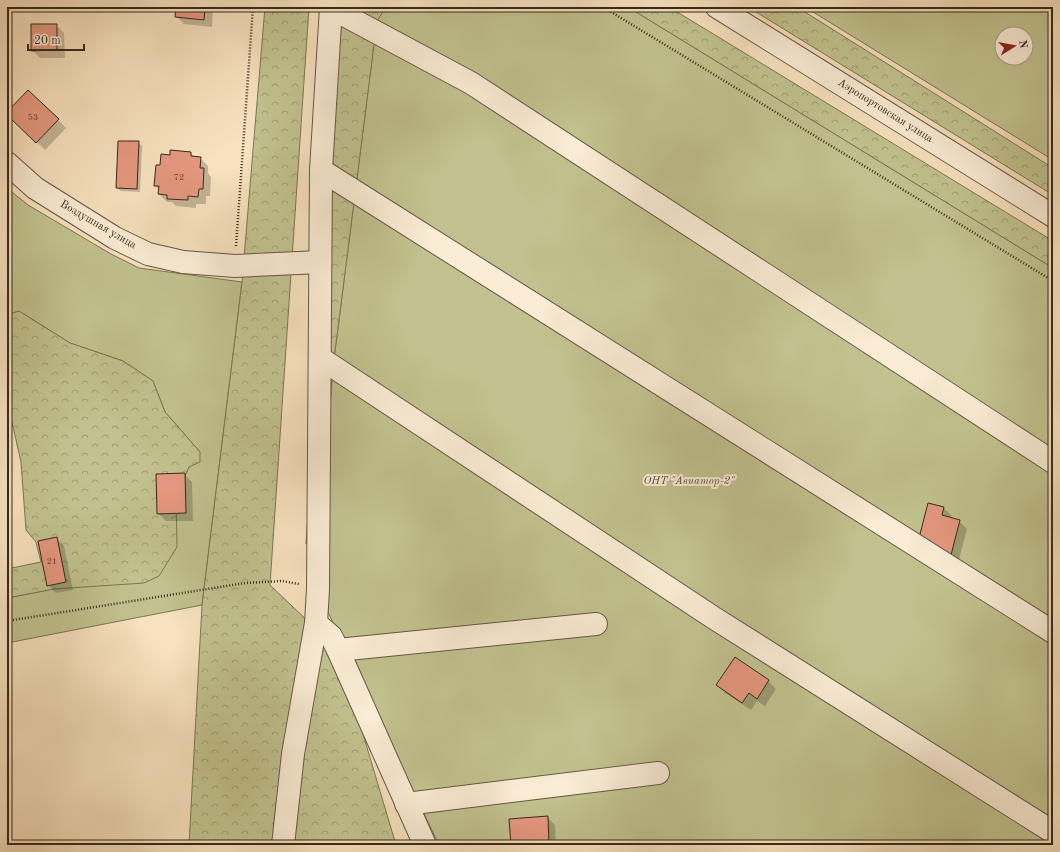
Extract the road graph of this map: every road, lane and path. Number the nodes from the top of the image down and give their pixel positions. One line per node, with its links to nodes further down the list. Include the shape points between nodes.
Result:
1 (253, 7): 9 (path)
2 (603, 7): 10 (path)
3 (717, 7): 7 (street, Аэропортовская улица)
4 (331, 8): 6 (street); 12 (street, via 471,83)
5 (7, 163): 9 (street, Воздушная улица, via 35,188 115,238 148,254 183,262)
6 (321, 170): 8 (street); 17 (street)
7 (1053, 216)
8 (320, 262): 9 (street, Воздушная улица); 11 (street)
9 (235, 266)
10 (1053, 281)
11 (320, 358): 13 (street); 21 (street, via 714,618)
12 (1053, 462)
13 (318, 589): 14 (path, via 282,581 245,583); 15 (street)
14 (7, 621)
15 (316, 624): 18 (street, via 331,636); 22 (street, via 293,754)
16 (596, 624): 18 (street)
17 (1053, 632)
18 (338, 650): 20 (street)
19 (658, 772): 20 (street)
20 (406, 804): 23 (street)
21 (1053, 832)
22 (283, 845)
23 (425, 845)

